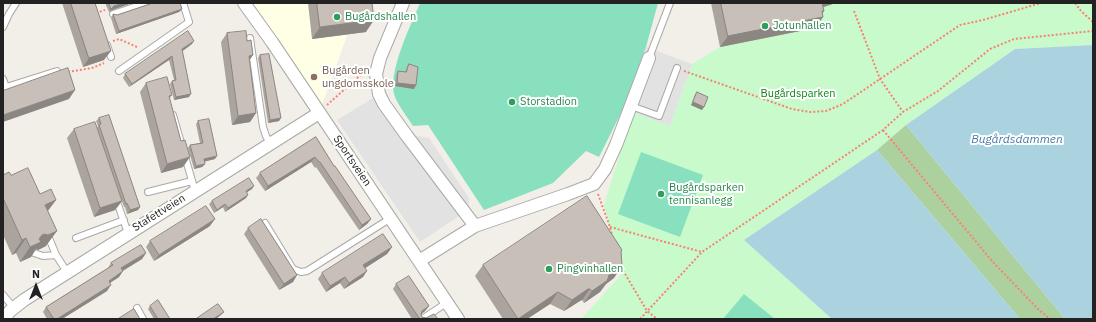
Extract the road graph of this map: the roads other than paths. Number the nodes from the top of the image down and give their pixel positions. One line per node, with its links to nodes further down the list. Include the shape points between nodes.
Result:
1 (16, 3): 8 (lane)
2 (146, 3): 7 (lane)
3 (183, 3): 15 (lane, via 189,22)
4 (244, 3): 20 (street, Sportsveien)
5 (403, 3): 28 (street, via 380,58 376,74 379,94)
6 (670, 3): 12 (lane)
7 (113, 14)
8 (3, 27)
9 (104, 35): 11 (lane)
10 (250, 38): 21 (lane, via 262,127)
11 (111, 57)
12 (649, 58): 19 (street)
13 (677, 68): 19 (lane, via 659,116)
14 (57, 71): 17 (lane)
15 (119, 71)
16 (3, 79): 17 (lane)
17 (4, 88)
18 (171, 106): 22 (lane)
19 (631, 106): 28 (street, via 605,169 594,184)
20 (319, 113): 21 (street, Stafettveien); 25 (street, Sportsveien)
21 (270, 143): 22 (street, Stafettveien)
22 (193, 186): 24 (lane); 30 (street, Stafettveien)
23 (114, 191): 26 (lane)
24 (148, 192)
25 (391, 218): 27 (lane, via 307,271 301,272 293,269); 34 (street, Sportsveien)
26 (124, 220): 30 (lane); 31 (lane)
27 (265, 223)
28 (475, 226): 34 (street)
29 (45, 229): 33 (lane)
30 (128, 233): 35 (street, Stafettveien)
31 (76, 238)
32 (34, 253): 33 (lane, via 43,256)
33 (56, 255): 35 (lane)
34 (419, 261): 37 (street, Sportsveien)
35 (67, 272): 38 (street, Stafettveien)
36 (3, 295): 38 (lane)
37 (448, 302): 42 (lane); 43 (street, Sportsveien)
38 (14, 308): 40 (street, Stafettveien)
39 (137, 308): 41 (lane)
40 (4, 319)
41 (143, 319)
42 (422, 319)
43 (458, 319)

